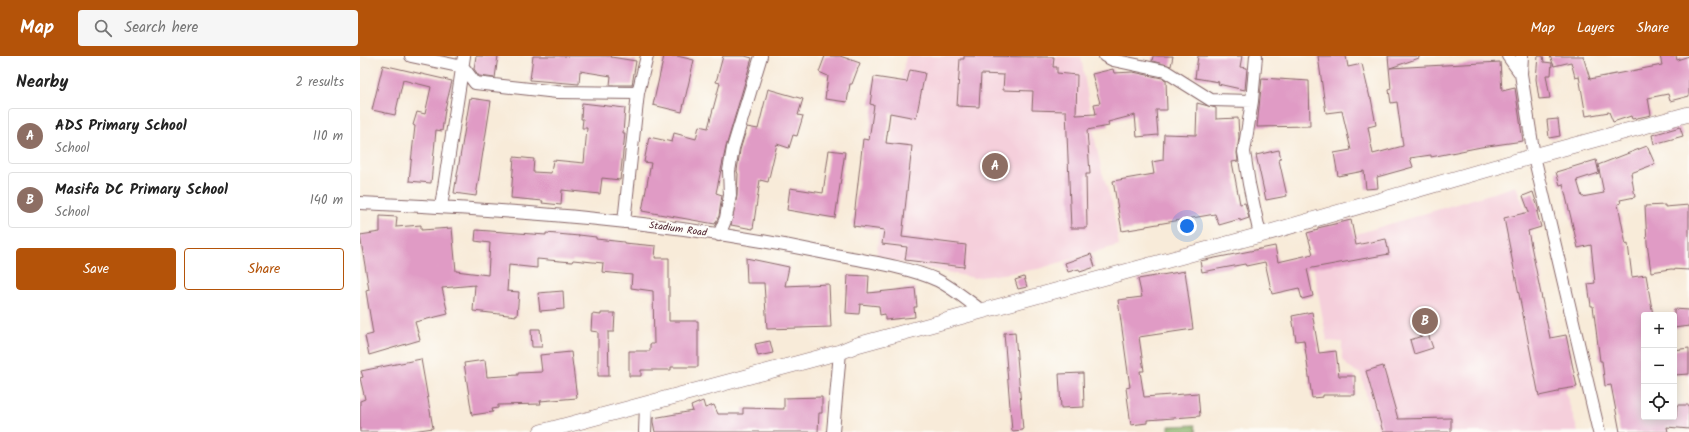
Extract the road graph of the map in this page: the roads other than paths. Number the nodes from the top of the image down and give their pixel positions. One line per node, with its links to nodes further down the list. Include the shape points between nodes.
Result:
1 (411, 56): 8 (street)
2 (647, 56): 10 (street)
3 (761, 56): 17 (street, via 733,148 729,171 730,195)
4 (1105, 56): 11 (street, via 1113,60 1166,70 1211,100)
5 (1256, 56): 11 (street)
6 (1508, 56): 9 (street)
7 (1522, 56): 9 (street)
8 (464, 62): 10 (street, via 475,83 557,92); 15 (street)
9 (1521, 74): 13 (street)
10 (638, 93): 16 (street)
11 (1252, 101): 18 (street, via 1244,152)
12 (1689, 114): 13 (main road)
13 (1534, 156): 18 (main road); 25 (street)
14 (360, 203): 15 (street, Stadium Road)
15 (441, 207): 16 (street, Stadium Road)
16 (624, 222): 17 (street, Stadium Road)
17 (720, 235): 19 (street, Stadium Road, via 781,244 918,273 949,287)
18 (1260, 235): 19 (main road)
19 (982, 311): 20 (main road, via 857,345)
20 (840, 352): 21 (main road); 24 (street)
21 (646, 405): 22 (main road); 23 (street)
22 (540, 432)
23 (645, 432)
24 (833, 432)
25 (1599, 432)

